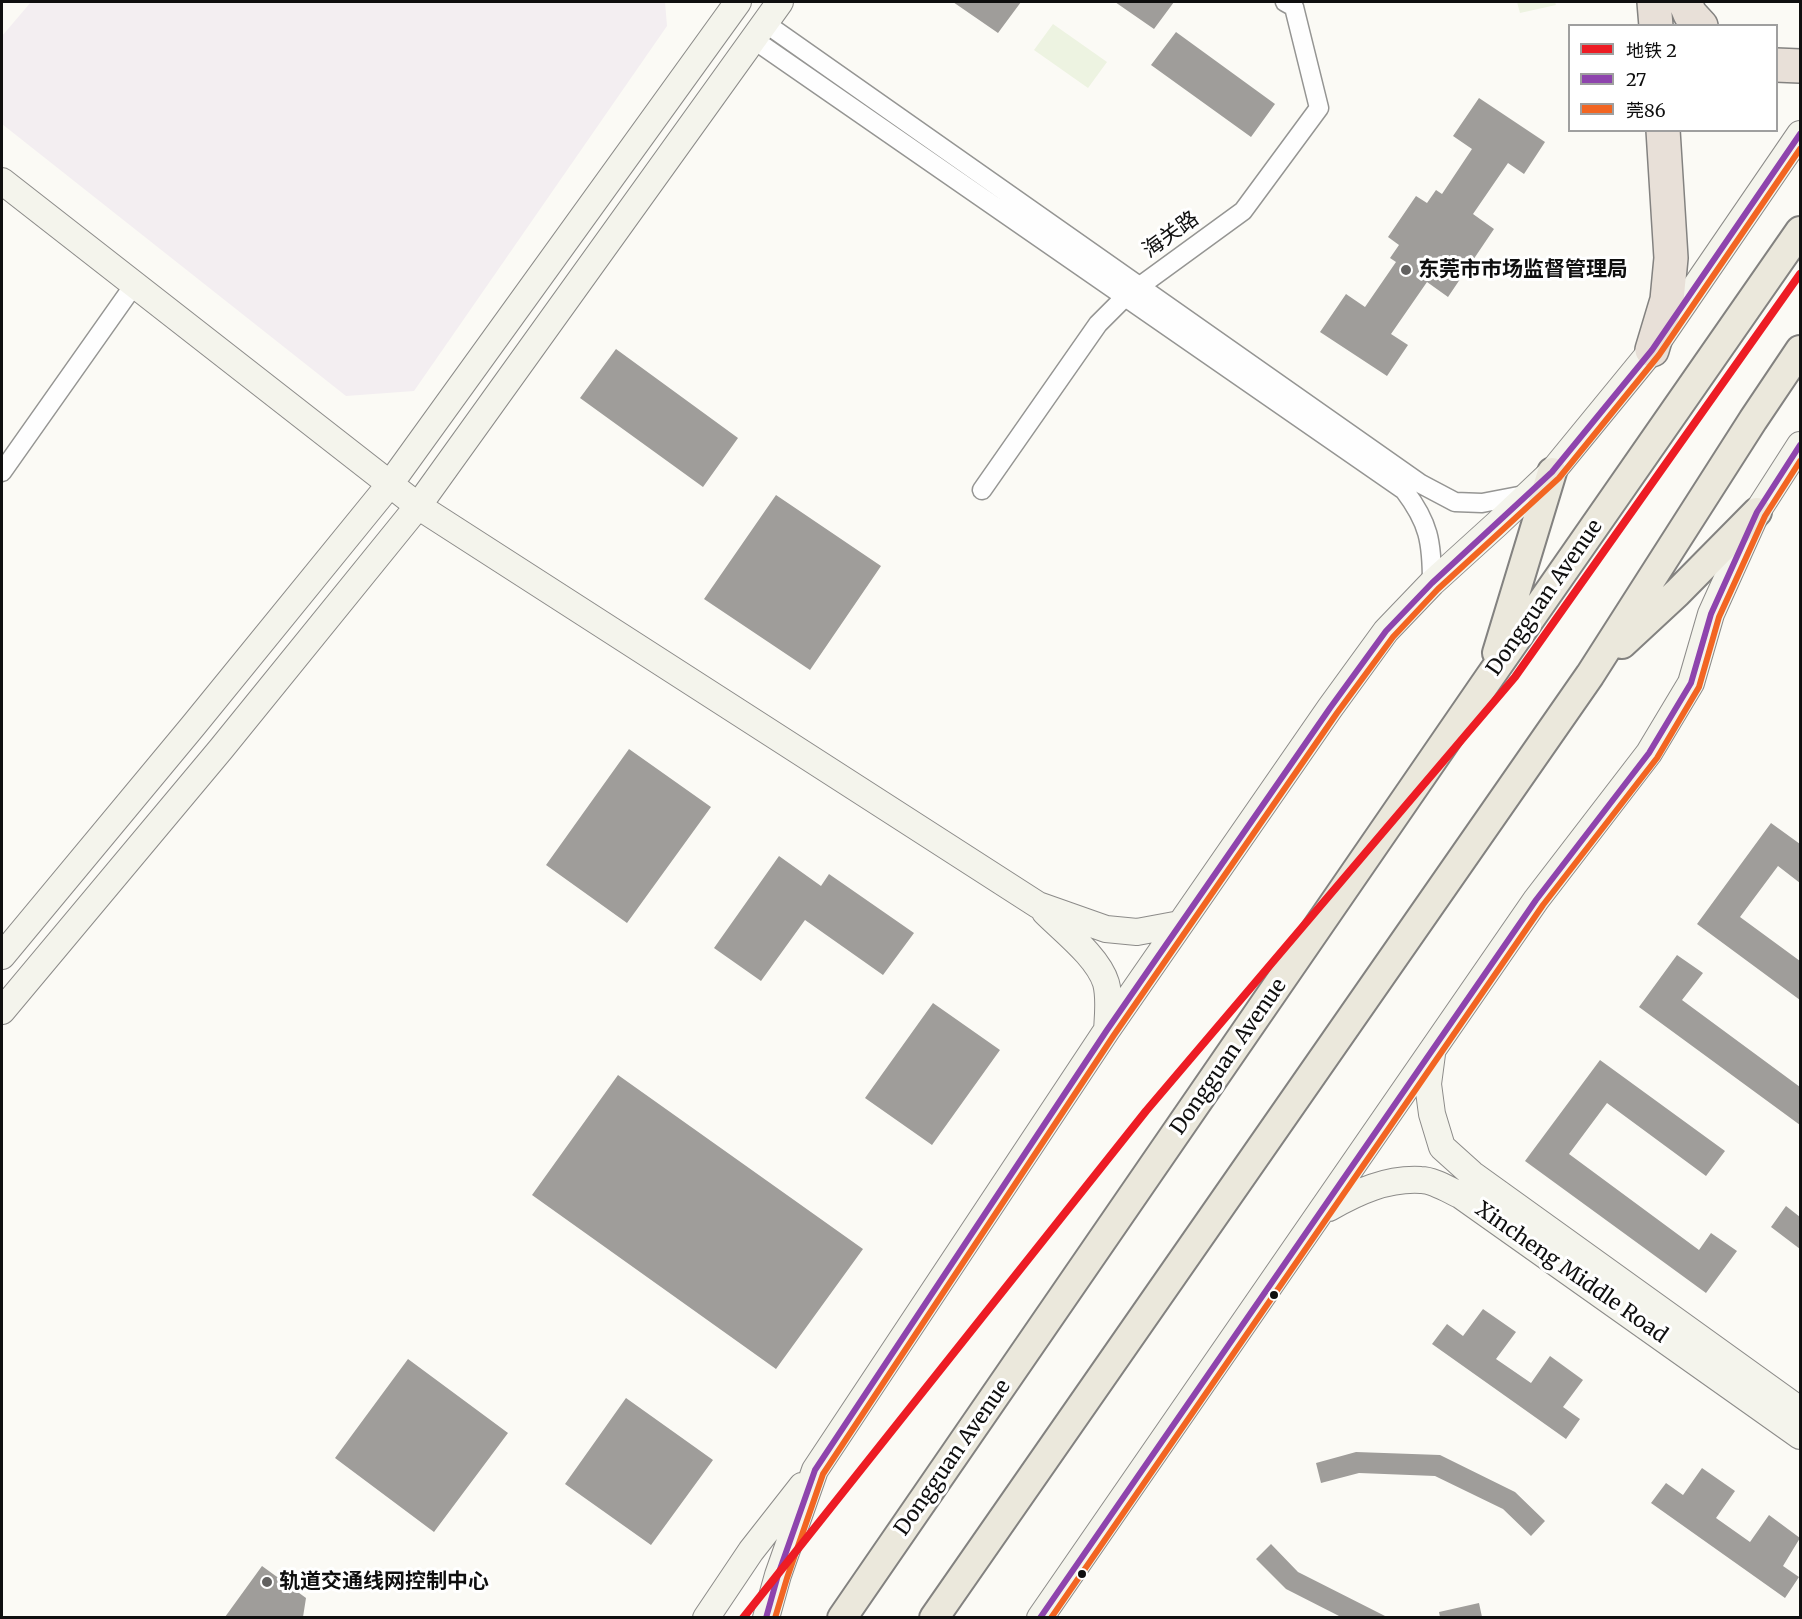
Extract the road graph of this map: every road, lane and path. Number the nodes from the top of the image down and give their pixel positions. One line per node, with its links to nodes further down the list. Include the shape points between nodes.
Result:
1 (780, 2): 8 (main road)
2 (1285, 2): 16 (street, 海关路, via 1294,7 1319,108 1243,211)
3 (1654, 2): 6 (highway)
4 (1685, 2): 7 (highway)
5 (728, 5): 22 (main road)
6 (1656, 24)
7 (1699, 24)
8 (759, 31): 16 (street); 25 (main road)
9 (1778, 65): 10 (highway)
10 (1800, 66)
11 (1663, 132): 17 (highway, via 1671,258 1667,300)
12 (1800, 134): 17 (main road)
13 (2, 181): 15 (main road)
14 (1800, 231): 29 (main road, Dongguan Avenue)
15 (134, 285): 21 (street); 22 (main road)
16 (1132, 292): 23 (street, 海关路, via 1098,324); 24 (street, via 1421,484 1455,502 1482,503); 27 (street, via 1404,490 1427,527)
17 (1652, 350): 20 (main road)
18 (1800, 350): 28 (main road)
19 (1800, 445): 26 (main road)
20 (1552, 471): 24 (main road); 29 (main road)
21 (2, 472)
22 (390, 484): 25 (main road); 32 (main road)
23 (982, 490)
24 (1529, 494): 27 (main road)
25 (418, 506): 30 (main road); 33 (main road)
26 (1757, 512): 28 (main road); 35 (main road, via 1711,614 1691,683 1655,743 1536,900)
27 (1432, 583): 31 (main road, via 1386,631)
28 (1590, 675): 43 (main road)
29 (1489, 678): 42 (main road, Dongguan Avenue)
30 (1038, 905): 31 (main road, via 1106,929 1137,932); 34 (main road, via 1091,958 1106,982)
31 (1180, 924): 34 (main road)
32 (2, 956)
33 (2, 1011)
34 (1107, 1030): 39 (main road)
35 (1432, 1053): 36 (main road); 37 (main road, Xincheng Middle Road, via 1428,1084 1442,1147 1472,1174)
36 (1323, 1211): 38 (main road, Xincheng Middle Road, via 1360,1191 1386,1183 1423,1179 1460,1195); 44 (main road)
37 (1800, 1410)
38 (1800, 1436)
39 (815, 1470): 40 (main road); 41 (main road)
40 (705, 1617)
41 (766, 1617)
42 (842, 1617)
43 (934, 1617)
44 (1040, 1617)

